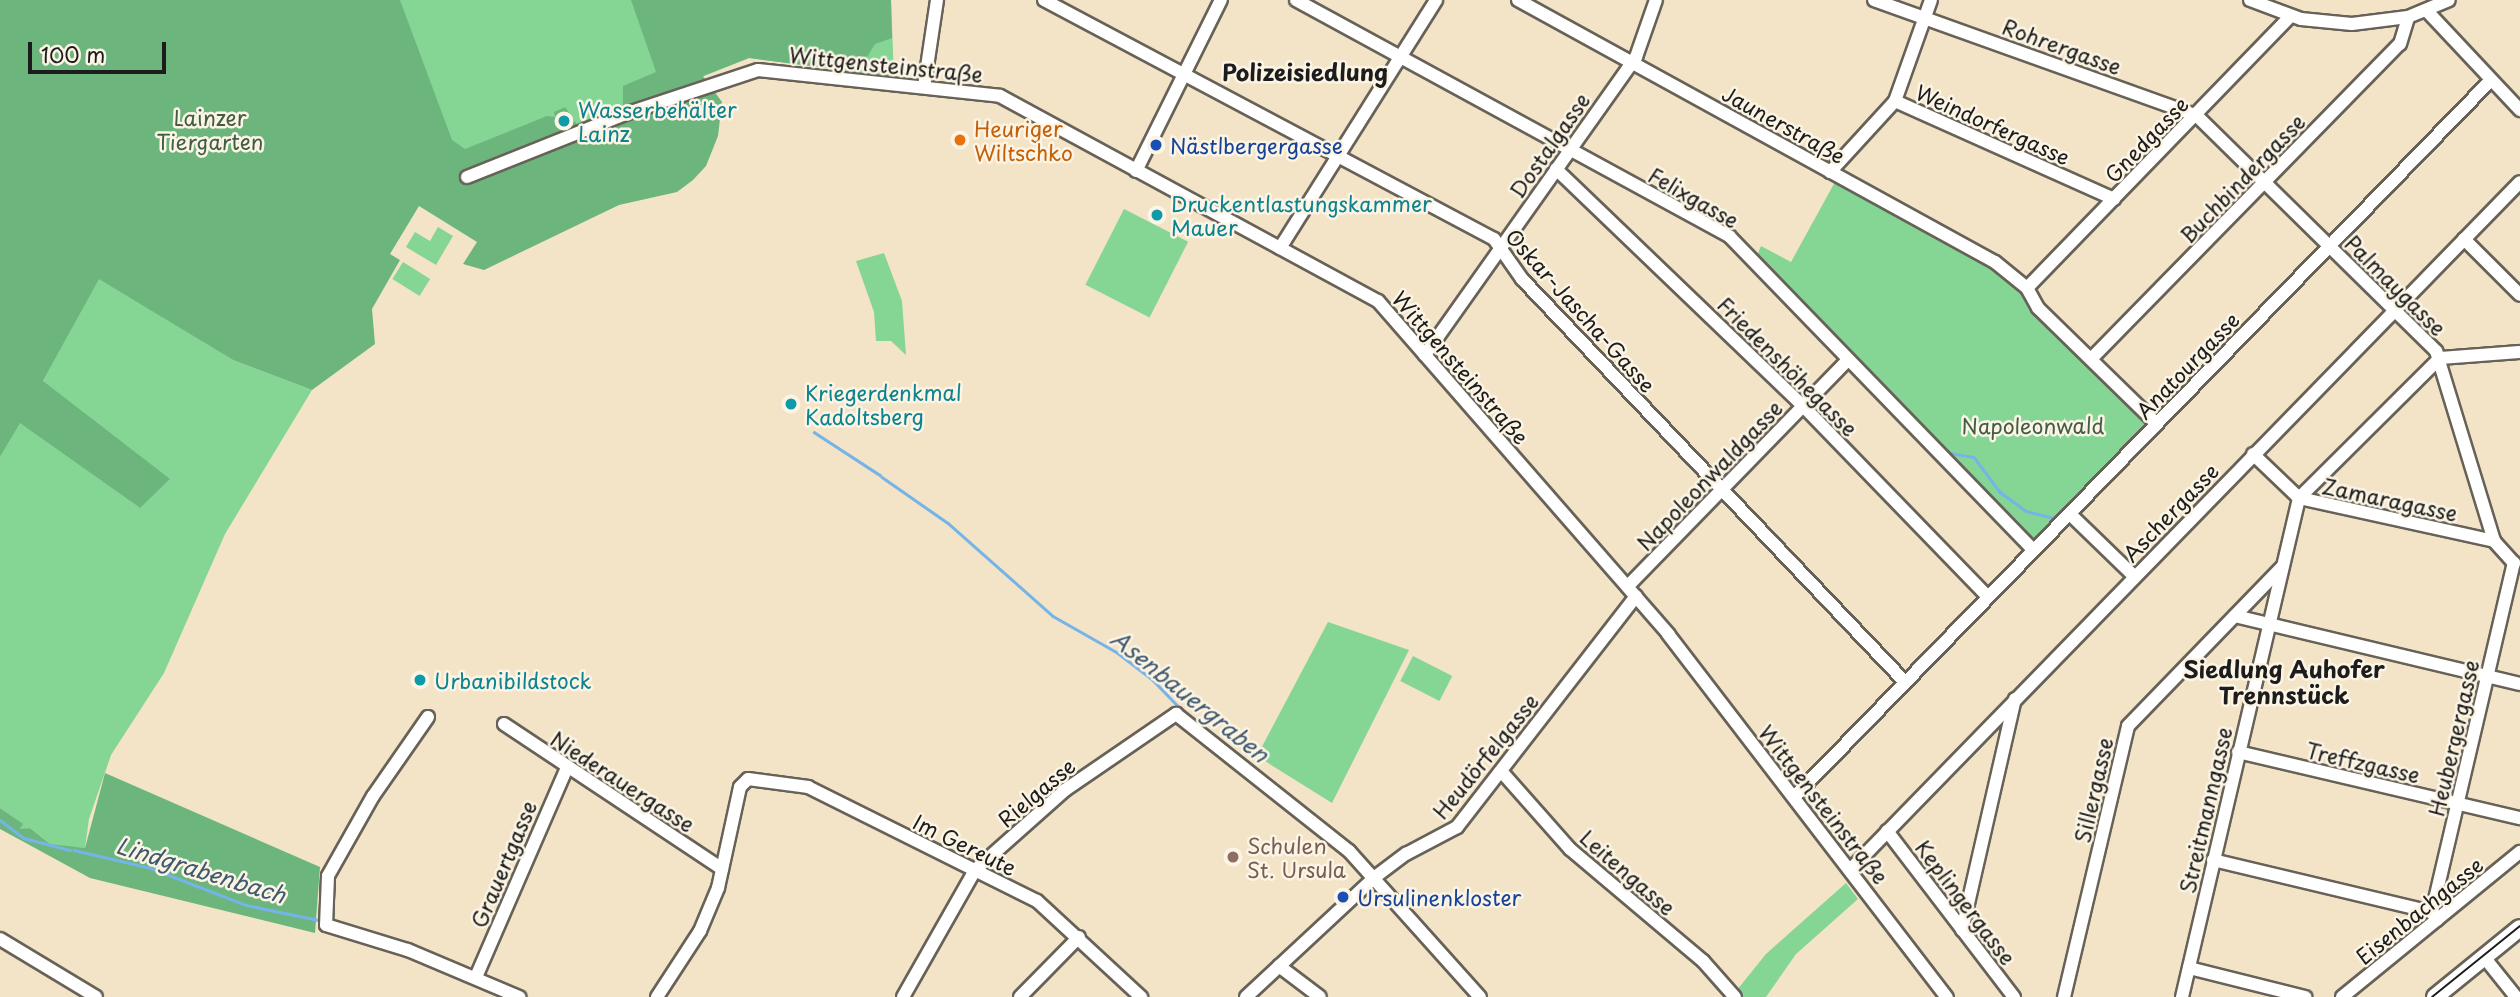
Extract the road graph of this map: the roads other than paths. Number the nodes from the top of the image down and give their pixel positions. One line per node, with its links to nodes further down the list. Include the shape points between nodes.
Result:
1 (937, 0): 20 (street)
2 (1044, 0): 18 (street, Oskar-Jascha-Gasse)
3 (1221, 0): 18 (street)
4 (1296, 0): 16 (street, Felixgasse)
5 (1436, 0): 16 (street)
6 (1518, 0): 17 (street, Jaunerstraße)
7 (1656, 0): 17 (street, Dostalgasse)
8 (1874, 0): 14 (street, Rohrergasse)
9 (1931, 0): 14 (street)
10 (2250, 0): 13 (street)
11 (2449, 0): 12 (street)
12 (2427, 11): 15 (street); 19 (street)
13 (2291, 16): 15 (street, via 2352,24); 23 (street, Gnedgasse)
14 (1925, 17): 21 (street); 23 (street, Rohrergasse)
15 (2408, 17): 30 (street, Buchbindergasse, via 2400,44)
16 (1399, 58): 24 (street, Felixgasse); 25 (street)
17 (1632, 62): 24 (street, Dostalgasse); 28 (street, Jaunerstraße)
18 (1184, 74): 25 (street, Oskar-Jascha-Gasse); 27 (street)
19 (2491, 80): 22 (street); 34 (street, Anatourgasse)
20 (924, 87): 27 (street, Wittgensteinstraße, via 1000,96); 29 (street, Wittgensteinstraße, via 746,72)
21 (1895, 101): 28 (street); 32 (street, Weindorfergasse)
22 (2520, 110)
23 (2196, 115): 30 (street, Palmaygasse); 32 (street, Gnedgasse)
24 (1570, 148): 26 (street, Dostalgasse); 44 (street, Felixgasse, via 1730,237)
25 (1339, 157): 35 (street, Oskar-Jascha-Gasse, via 1494,239); 36 (street)
26 (1556, 169): 35 (street, Dostalgasse); 45 (street, Friedenshöhegasse)
27 (1136, 171): 36 (street, Wittgensteinstraße)
28 (1830, 172): 37 (street, Jaunerstraße, via 1996,262)
29 (467, 177)
30 (2265, 182): 34 (street, Palmaygasse); 43 (street, Buchbindergasse)
31 (2520, 182): 33 (street, Aschergasse)
32 (2114, 199): 37 (street, Gnedgasse)
33 (2464, 239): 38 (street); 39 (street, Aschergasse)
34 (2329, 246): 39 (street, Palmaygasse); 46 (street, Anatourgasse)
35 (1500, 247): 41 (street, Dostalgasse); 48 (street, Oskar-Jascha-Gasse, via 1522,279)
36 (1280, 248): 41 (street, Wittgensteinstraße, via 1378,301)
37 (2027, 288): 43 (street, Jaunerstraße, via 2038,308)
38 (2520, 295)
39 (2394, 310): 42 (street, Palmaygasse); 47 (street, Aschergasse)
40 (2520, 352): 42 (street)
41 (1425, 355): 56 (street, Wittgensteinstraße)
42 (2440, 358): 49 (street); 51 (street, Palmaygasse)
43 (2091, 359): 46 (street, Jaunerstraße)
44 (1847, 361): 45 (street, Napoleonwaldgasse); 52 (street, Felixgasse)
45 (1803, 406): 48 (street, Napoleonwaldgasse); 57 (street, Friedenshöhegasse)
46 (2157, 424): 50 (street, Anatourgasse)
47 (2253, 454): 49 (street, Zamaragasse); 55 (street, Aschergasse)
48 (1720, 491): 56 (street, Napoleonwaldgasse); 61 (street, Oskar-Jascha-Gasse)
49 (2299, 498): 51 (street, Zamaragasse); 54 (street, Streitmanngasse)
50 (2070, 514): 52 (street, Anatourgasse); 55 (street)
51 (2494, 541): 53 (street, Palmaygasse)
52 (2033, 551): 57 (street, Anatourgasse)
53 (2517, 563): 60 (street, Heubergergasse)
54 (2282, 567): 58 (street, Sillergasse); 59 (street, Streitmanngasse)
55 (2134, 576): 63 (street, Aschergasse)
56 (1632, 591): 68 (street, Heudörfelgasse); 69 (street, Wittgensteinstraße)
57 (1987, 596): 61 (street, Anatourgasse)
58 (2235, 616): 59 (street); 100 (street, Sillergasse, via 2128,726)
59 (2269, 624): 60 (street); 66 (street, Streitmanngasse)
60 (2487, 676): 62 (street); 70 (street, Heubergergasse)
61 (1905, 682): 69 (street, Anatourgasse)
62 (2520, 684)
63 (2015, 699): 72 (street, Aschergasse); 81 (street)
64 (428, 717): 87 (street, via 373,796 328,876 326,925)
65 (504, 724): 67 (street, Niederauergasse)
66 (2238, 752): 70 (street, Treffzgasse); 74 (street, Streitmanngasse)
67 (567, 768): 75 (street, Niederauergasse); 87 (street, Grauertgasse)
68 (1501, 771): 78 (street, Heudörfelgasse, via 1452,831 1410,851); 97 (street, Leitengasse, via 1570,849 1703,961)
69 (1794, 797): 77 (street, Wittgensteinstraße)
70 (2457, 804): 71 (street, Treffzgasse); 79 (street, Heubergergasse)
71 (2520, 818)
72 (1887, 831): 77 (street, Aschergasse); 81 (street, Keplingergasse)
73 (2520, 852): 79 (street, Eisenbachgasse)
74 (2213, 860): 79 (street); 86 (street, Streitmanngasse)
75 (722, 869): 76 (street, Im Gereute, via 744,781 802,785); 90 (street, via 701,932)
76 (975, 870): 78 (street, Rielgasse, via 1065,790 1177,714 1349,851); 82 (street, Im Gereute, via 1047,906); 91 (street, Rielgasse)
77 (1850, 870): 98 (street, Wittgensteinstraße)
78 (1375, 877): 85 (street, Heudörfelgasse); 96 (street)
79 (2434, 916): 103 (street, Eisenbachgasse)
80 (2520, 928): 84 (main road)
81 (1962, 930): 99 (street, Keplingergasse)
82 (1079, 937): 92 (street); 93 (street, Im Gereute)
83 (0, 939): 88 (street)
84 (2484, 957): 104 (main road); 105 (street)
85 (1279, 966): 94 (street, Heudörfelgasse); 95 (street)
86 (2189, 968): 101 (street, Streitmanngasse); 102 (street)
87 (476, 977): 89 (street)
88 (96, 997)
89 (519, 997)
90 (657, 997)
91 (903, 997)
92 (1020, 997)
93 (1141, 997)
94 (1246, 997)
95 (1320, 997)
96 (1480, 997)
97 (1735, 997)
98 (1947, 997)
99 (2014, 997)
100 (2064, 997)
101 (2182, 997)
102 (2305, 997)
103 (2342, 997)
104 (2435, 997)
105 (2516, 997)

